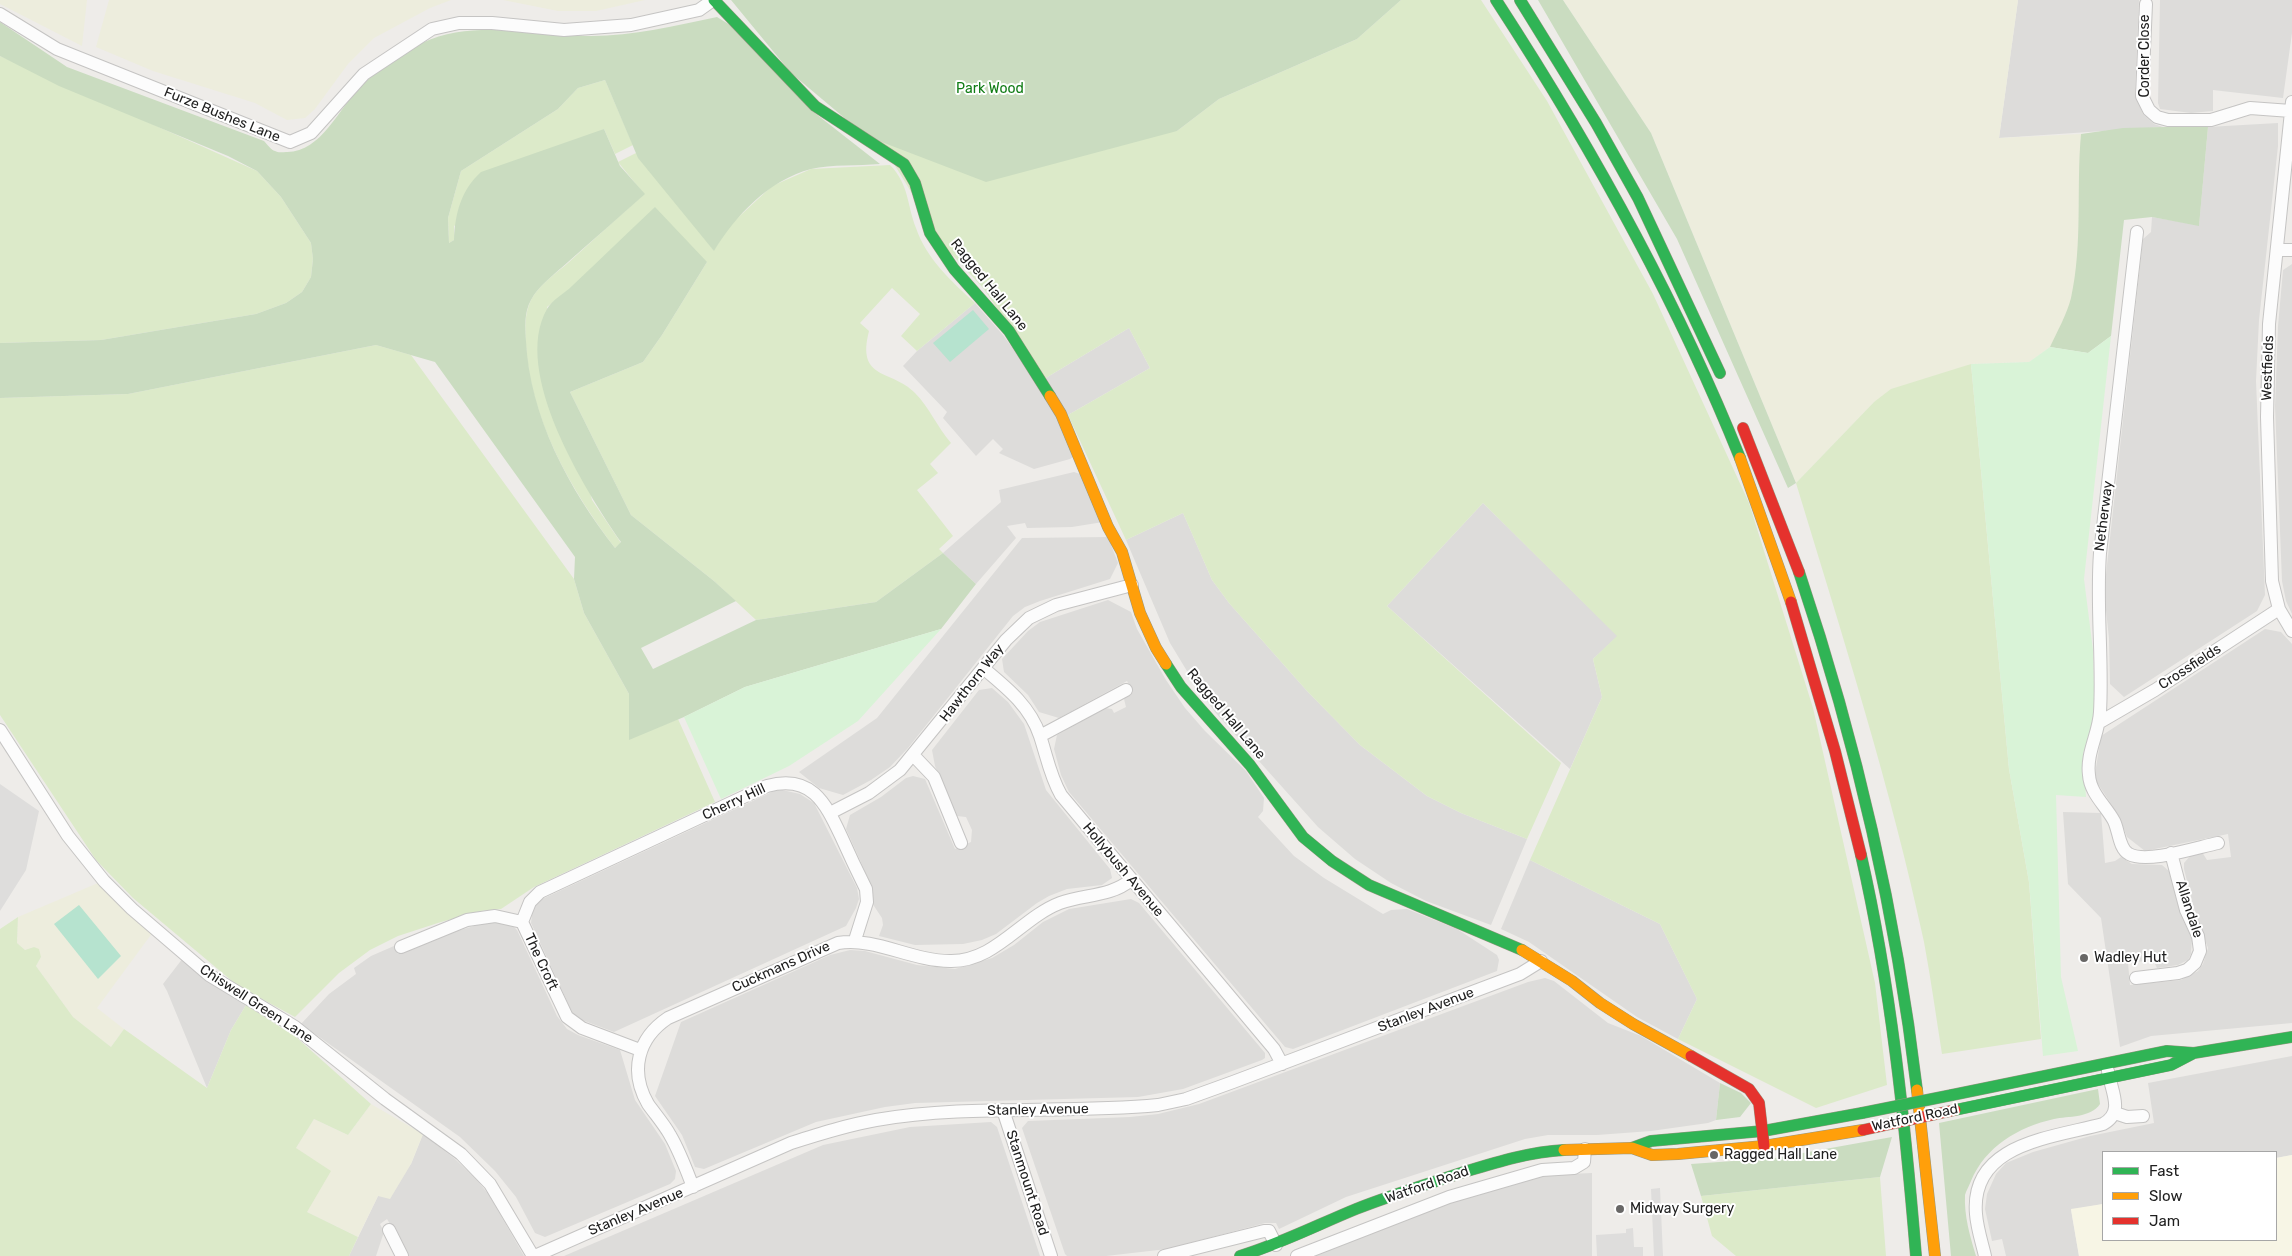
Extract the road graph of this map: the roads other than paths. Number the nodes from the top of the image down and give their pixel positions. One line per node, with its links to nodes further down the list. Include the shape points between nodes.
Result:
1 (713, 0): 5 (street, Furze Bushes Lane, via 685,14 631,25 564,30 459,23 432,30 364,74 311,133 290,142 58,49); 12 (main road, Ragged Hall Lane, via 815,106 904,164 915,183 930,233 954,268 1009,331 1061,414 1108,527 1122,552)
2 (1496, 0): 53 (main road, via 1602,170 1658,276 1752,487 1802,632 1848,802 1885,980 1907,1146)
3 (1520, 0): 10 (main road, via 1638,198)
4 (2146, 4): 6 (street, Corder Close, via 2142,96 2149,110 2157,116 2168,120 2211,120 2250,108)
5 (0, 14)
6 (2292, 106): 8 (street, Westfields)
7 (2137, 232): 17 (street, Netherway, via 2099,563)
8 (2277, 250): 9 (street); 13 (street, Westfields, via 2269,324 2267,417 2272,581)
9 (2292, 250)
10 (1726, 388)
11 (1738, 415): 54 (main road, via 1808,598 1838,694 1882,871 1912,1043)
12 (1132, 585): 15 (street, Hawthorn Way, via 1041,611 1018,627); 29 (main road, Ragged Hall Lane, via 1147,630 1181,687 1250,764 1290,820 1316,848 1376,888 1513,945)
13 (2279, 609): 14 (street, Westfields); 17 (street, Crossfields)
14 (2292, 631)
15 (983, 668): 19 (street, Hollybush Avenue, via 1015,694); 20 (street, Hawthorn Way)
16 (1126, 690): 19 (street)
17 (2100, 722): 24 (street, Netherway, via 2088,769 2091,785 2113,819 2122,846 2136,857)
18 (0, 730): 48 (street, Chiswell Green Lane, via 68,836 104,881 132,909 209,975 295,1027 461,1154 496,1192)
19 (1040, 736): 25 (street, Hollybush Avenue, via 1051,776 1061,796)
20 (914, 756): 21 (street, Hawthorn Way, via 885,783); 22 (street, via 934,777)
21 (830, 813): 26 (street, Cherry Hill, via 823,801 809,789 782,782 767,786 540,892 530,902); 27 (street, Cherry Hill, via 867,896)
22 (960, 843)
23 (2218, 843): 24 (street)
24 (2171, 853): 30 (street, Allandale, via 2186,910 2200,943 2198,957 2191,967 2178,973)
25 (1131, 880): 27 (street, Cuckmans Drive, via 1111,892 1075,898 1045,910 996,946 966,960 918,958); 35 (street, Hollybush Avenue, via 1274,1049)
26 (522, 922): 28 (street, The Croft, via 495,916 467,920); 32 (street, The Croft, via 568,1017 582,1028)
27 (855, 940): 32 (street, Cuckmans Drive, via 827,946 668,1018 651,1032)
28 (401, 947)
29 (1541, 961): 35 (street, Stanley Avenue, via 1520,974); 40 (main road, Ragged Hall Lane, via 1633,1024 1749,1089 1759,1103)
30 (2136, 978)
31 (2292, 1037): 33 (main road, Watford Road)
32 (640, 1050): 44 (street, Cuckmans Drive, via 637,1070 642,1092 675,1143)
33 (2194, 1053): 34 (main road, Watford Road, via 2167,1051); 36 (main road, Watford Road, via 2171,1065)
34 (2107, 1063): 36 (street); 40 (main road, Watford Road, bridge, via 1862,1114)
35 (1282, 1064): 37 (street, Stanley Avenue, via 1186,1099 1158,1105)
36 (2109, 1078): 38 (street); 41 (main road, Watford Road, bridge, via 1863,1130)
37 (1003, 1110): 44 (street, Stanley Avenue, via 932,1113 830,1130 791,1143); 49 (street, Stanmount Road)
38 (2115, 1113): 39 (street, via 2127,1117); 55 (street, via 2103,1124 2013,1148 1990,1166 1977,1194 1976,1215)
39 (2143, 1116)
40 (1763, 1131): 41 (main road, Ragged Hall Lane); 42 (main road, Watford Road, via 1651,1141)
41 (1764, 1146): 42 (main road, Watford Road, via 1652,1155)
42 (1632, 1148): 43 (main road, Watford Road)
43 (1585, 1149): 46 (main road, Watford Road, via 1545,1151 1503,1160 1356,1209); 52 (street, Watford Road, via 1584,1162 1578,1166 1542,1170 1501,1180)
44 (693, 1187): 48 (street, Stanley Avenue)
45 (389, 1230): 47 (street)
46 (1276, 1244): 50 (street, via 1269,1231 1264,1231); 51 (main road, Watford Road)
47 (402, 1256)
48 (534, 1256)
49 (1051, 1256)
50 (1164, 1256)
51 (1242, 1256)
52 (1297, 1256)
53 (1916, 1256)
54 (1935, 1256)
55 (1985, 1256)

